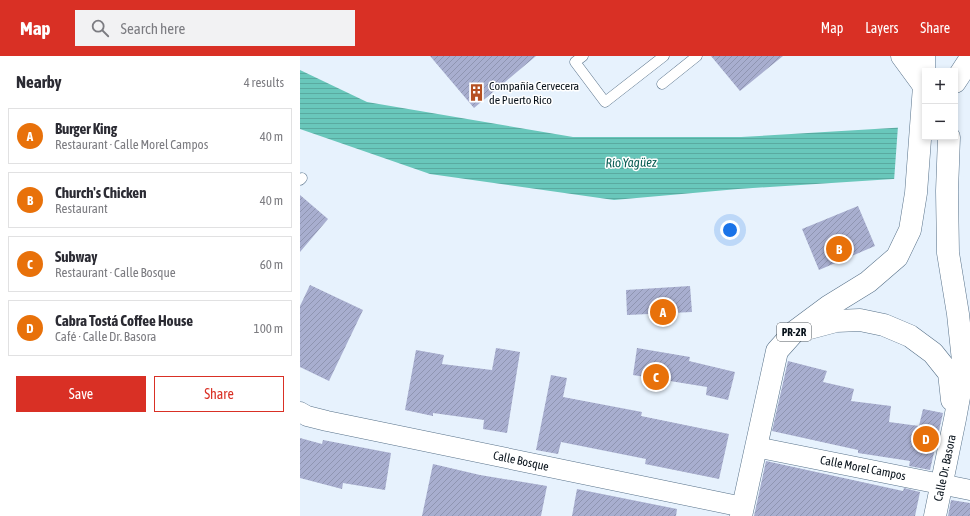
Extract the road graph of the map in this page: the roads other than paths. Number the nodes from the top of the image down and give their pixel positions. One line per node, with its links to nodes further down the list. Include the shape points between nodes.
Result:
1 (583, 56): 2 (lane, via 575,62 605,102)
2 (664, 56)
3 (697, 56): 12 (lane)
4 (902, 56): 11 (main road)
5 (924, 56): 8 (main road, PR-2R)
6 (953, 56): 9 (main road)
7 (970, 58): 10 (main road)
8 (924, 68)
9 (952, 68)
10 (958, 77)
11 (922, 83)
12 (662, 84)
13 (923, 104): 15 (main road, PR-2R, via 916,193 910,230 897,257 868,282)
14 (949, 140): 17 (main road, Calle Dr. Basora, via 948,253 964,370)
15 (794, 332): 17 (main road, via 836,321 860,320 884,325 910,336 933,354 949,373); 18 (main road, PR-2R, via 777,351)
16 (300, 412): 21 (street, Calle Bosque, via 328,421)
17 (955, 420): 19 (main road, Calle Dr. Basora)
18 (756, 446): 19 (street, Calle Morel Campos); 21 (main road, PR-2R)
19 (942, 484): 20 (street, Calle Morel Campos); 22 (main road, Calle Dr. Basora)
20 (970, 490)
21 (742, 512)
22 (935, 516)

